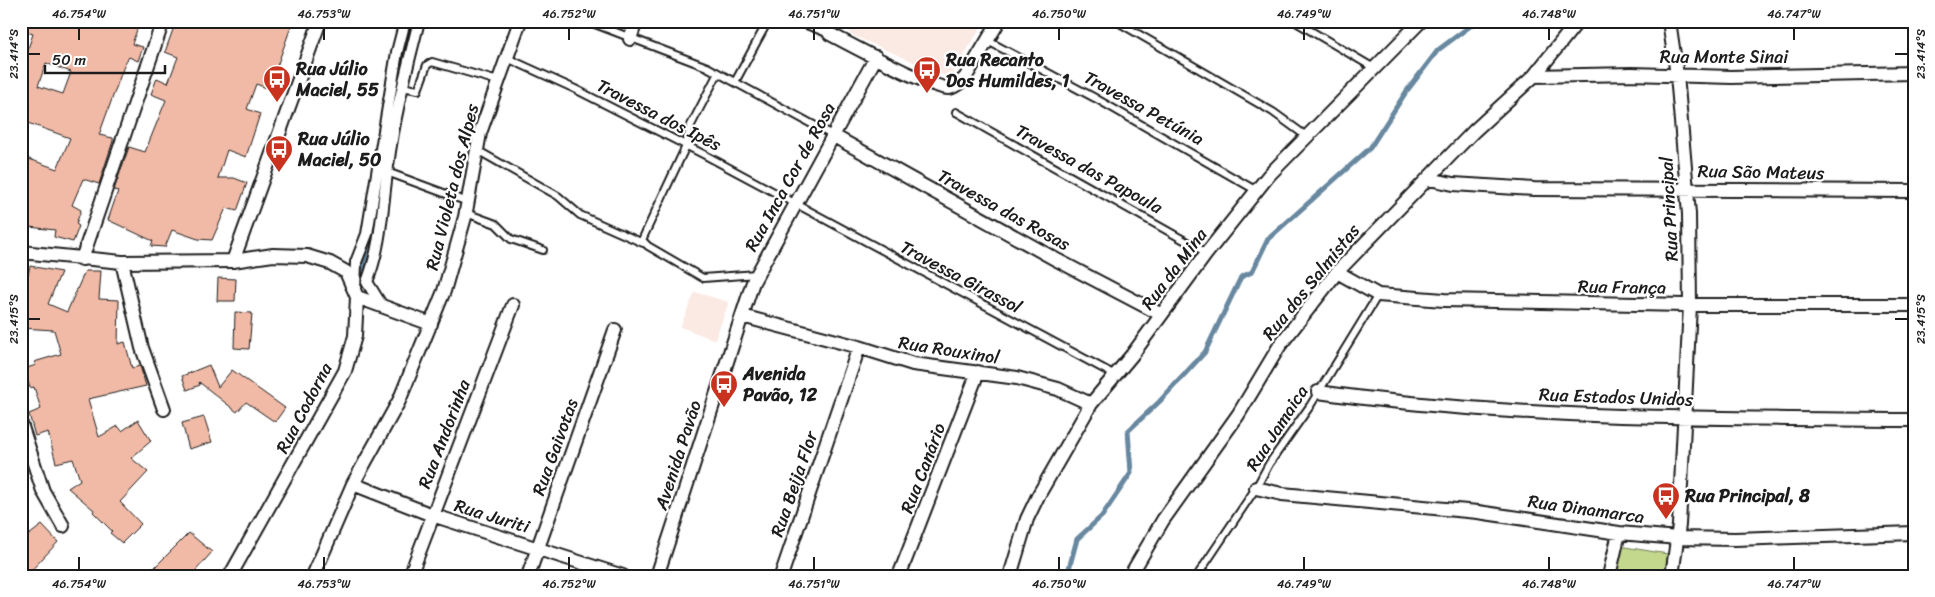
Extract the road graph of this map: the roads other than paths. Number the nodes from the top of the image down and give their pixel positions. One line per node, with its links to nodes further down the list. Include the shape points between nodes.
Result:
1 (163, 21): 49 (street)
2 (320, 21): 50 (street)
3 (405, 21): 25 (street)
4 (419, 21): 25 (street)
5 (520, 21): 21 (street, Rua Violeta dos Alpes)
6 (587, 21): 18 (lane)
7 (636, 21): 18 (street)
8 (768, 21): 29 (lane)
9 (796, 21): 17 (lane)
10 (822, 21): 17 (street)
11 (999, 21): 19 (street)
12 (1116, 21): 33 (lane, via 1273,112)
13 (1294, 21): 22 (lane)
14 (1421, 21): 22 (street, Rua da Mina)
15 (1578, 21): 27 (street, Rua dos Salmistas)
16 (1669, 21): 26 (street, Rua Principal)
17 (830, 34): 20 (street)
18 (630, 38): 23 (lane)
19 (988, 41): 20 (street, via 965,78 951,88 924,80); 39 (lane, Travessa Petúnia, via 1103,102)
20 (876, 57): 32 (street, Rua Inca Cor de Rosa)
21 (507, 58): 28 (street, Rua Violeta dos Alpes); 34 (lane, Travessa dos Ipês)
22 (1374, 68): 33 (street, Rua da Mina)
23 (718, 72): 29 (lane); 34 (lane, via 690,127)
24 (1914, 73): 26 (street, Rua Monte Sinai)
25 (398, 75): 30 (street); 43 (street)
26 (1677, 75): 27 (street, Rua Monte Sinai); 38 (street, Rua Principal)
27 (1534, 76): 37 (street, Rua dos Salmistas, via 1474,131)
28 (498, 81): 30 (lane, via 432,62 427,64 418,90); 35 (street, Rua Violeta dos Alpes)
29 (736, 82): 32 (lane)
30 (402, 87): 36 (street)
31 (956, 112): 48 (lane, Travessa das Papoula)
32 (832, 135): 41 (street, Rua Inca Cor de Rosa); 62 (street, Travessa das Rosas)
33 (1306, 136): 39 (street, Rua da Mina)
34 (686, 146): 41 (lane, Travessa dos Ipês); 45 (lane, via 642,234)
35 (476, 150): 42 (street, Rua Violeta dos Alpes); 45 (lane, via 558,196 580,215)
36 (387, 172): 42 (lane); 44 (street)
37 (1429, 179): 38 (street, Rua São Mateus, via 1454,184 1534,189); 54 (street, Rua dos Salmistas)
38 (1686, 188): 40 (street, Rua São Mateus); 59 (street, Rua Principal)
39 (1257, 191): 48 (street, Rua da Mina)
40 (1914, 191)
41 (794, 204): 55 (street, Rua Inca Cor de Rosa); 68 (lane, Travessa Girassol)
42 (467, 208): 46 (lane, via 496,224 511,239); 64 (street, Rua Violeta dos Alpes, via 447,282)
43 (367, 234): 44 (street); 52 (street)
44 (381, 235): 53 (street)
45 (643, 243): 55 (lane, via 703,278)
46 (543, 250)
47 (21, 252): 49 (street)
48 (1207, 253): 62 (street, Rua da Mina)
49 (82, 259): 51 (street)
50 (232, 261): 51 (street); 56 (street, via 273,255 307,256 346,272)
51 (122, 262): 71 (street, via 142,348)
52 (357, 262): 53 (street); 56 (street)
53 (372, 270): 61 (street, via 366,282)
54 (1337, 272): 57 (street, Rua França); 92 (street, Rua dos Salmistas, via 1280,345 1238,415 1163,520)
55 (756, 274): 63 (street, Rua Inca Cor de Rosa)
56 (356, 294): 61 (street); 83 (street, Rua Codorna, via 354,336 345,371)
57 (1378, 295): 59 (street, Rua França, via 1470,301); 69 (lane, Rua Jamaica)
58 (513, 304): 77 (street, Rua Andorinha)
59 (1690, 305): 60 (street, Rua França); 72 (street, Rua Principal)
60 (1914, 305)
61 (382, 306): 64 (street)
62 (1160, 314): 68 (street, Rua da Mina)
63 (742, 316): 66 (street, Rua Rouxinol); 88 (street, Avenida Pavão)
64 (431, 324): 75 (street, Rua Violeta dos Alpes, via 399,401)
65 (615, 330): 82 (street, Rua Gaivotas)
66 (859, 347): 67 (street, Rua Rouxinol, via 913,364); 89 (street, Rua Beija Flor)
67 (978, 372): 70 (street, Rua Rouxinol, via 1058,389); 90 (street, Rua Canário)
68 (1115, 375): 70 (street, Rua da Mina)
69 (1318, 392): 72 (street, Rua Estados Unidos, via 1434,405); 76 (lane, Rua Jamaica)
70 (1091, 404): 91 (street, Rua da Mina, via 1038,496)
71 (164, 409)
72 (1686, 417): 73 (street, Rua Estados Unidos); 81 (street, Rua Principal)
73 (1914, 420)
74 (21, 424): 78 (street, via 43,491)
75 (353, 484): 77 (street, Rua Juriti); 84 (street, Rua Violeta dos Alpes)
76 (1256, 488): 79 (street, Rua Dinamarca, via 1282,494 1488,513); 93 (lane, Rua Jamaica)
77 (432, 515): 82 (street, Rua Juriti); 85 (street, Rua Andorinha)
78 (63, 526)
79 (1619, 532): 81 (street, Rua Dinamarca); 94 (street)
80 (1914, 533): 81 (street, Rua Dinamarca)
81 (1678, 538): 95 (street, Rua Principal)
82 (538, 548): 86 (street, Rua Gaivotas); 87 (street, Rua Juriti)
83 (230, 576)
84 (314, 576)
85 (410, 576)
86 (528, 576)
87 (623, 576)
88 (657, 576)
89 (782, 576)
90 (899, 576)
91 (1010, 576)
92 (1130, 576)
93 (1197, 576)
94 (1609, 576)
95 (1672, 576)

